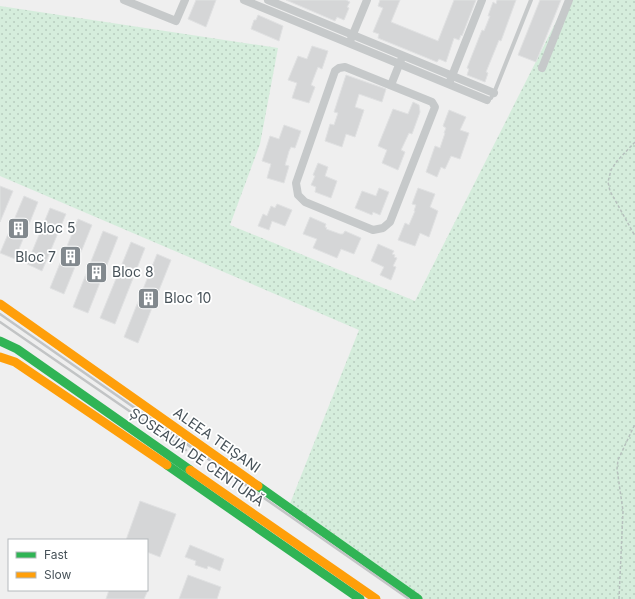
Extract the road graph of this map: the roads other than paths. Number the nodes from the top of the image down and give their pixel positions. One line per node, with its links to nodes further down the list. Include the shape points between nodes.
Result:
1 (124, 0): 2 (street, via 176,21)
2 (185, 0)
3 (268, 0): 9 (street)
4 (367, 0): 9 (street)
5 (482, 0): 14 (street)
6 (531, 0): 17 (lane)
7 (569, 0): 13 (street)
8 (249, 1): 10 (street)
9 (352, 35): 10 (street); 11 (street)
10 (349, 43): 12 (street)
11 (402, 55): 12 (street); 14 (street)
12 (399, 64): 15 (street); 16 (street)
13 (542, 68)
14 (452, 76): 15 (street); 17 (street)
15 (449, 84): 18 (street)
16 (391, 85): 16 (street, via 432,102 435,108 390,222 383,228 373,230 305,202 298,195 296,183 335,71 345,67)
17 (494, 93): 18 (lane)
18 (487, 100)
19 (0, 304): 24 (main road, ALEEA TEIȘANI)
20 (0, 341): 23 (main road, ȘOSEAUA DE CENTURĂ, via 17,349)
21 (0, 357): 22 (main road, ȘOSEAUA DE CENTURĂ, via 15,362 139,445)
22 (360, 599)
23 (376, 599)
24 (418, 599)

